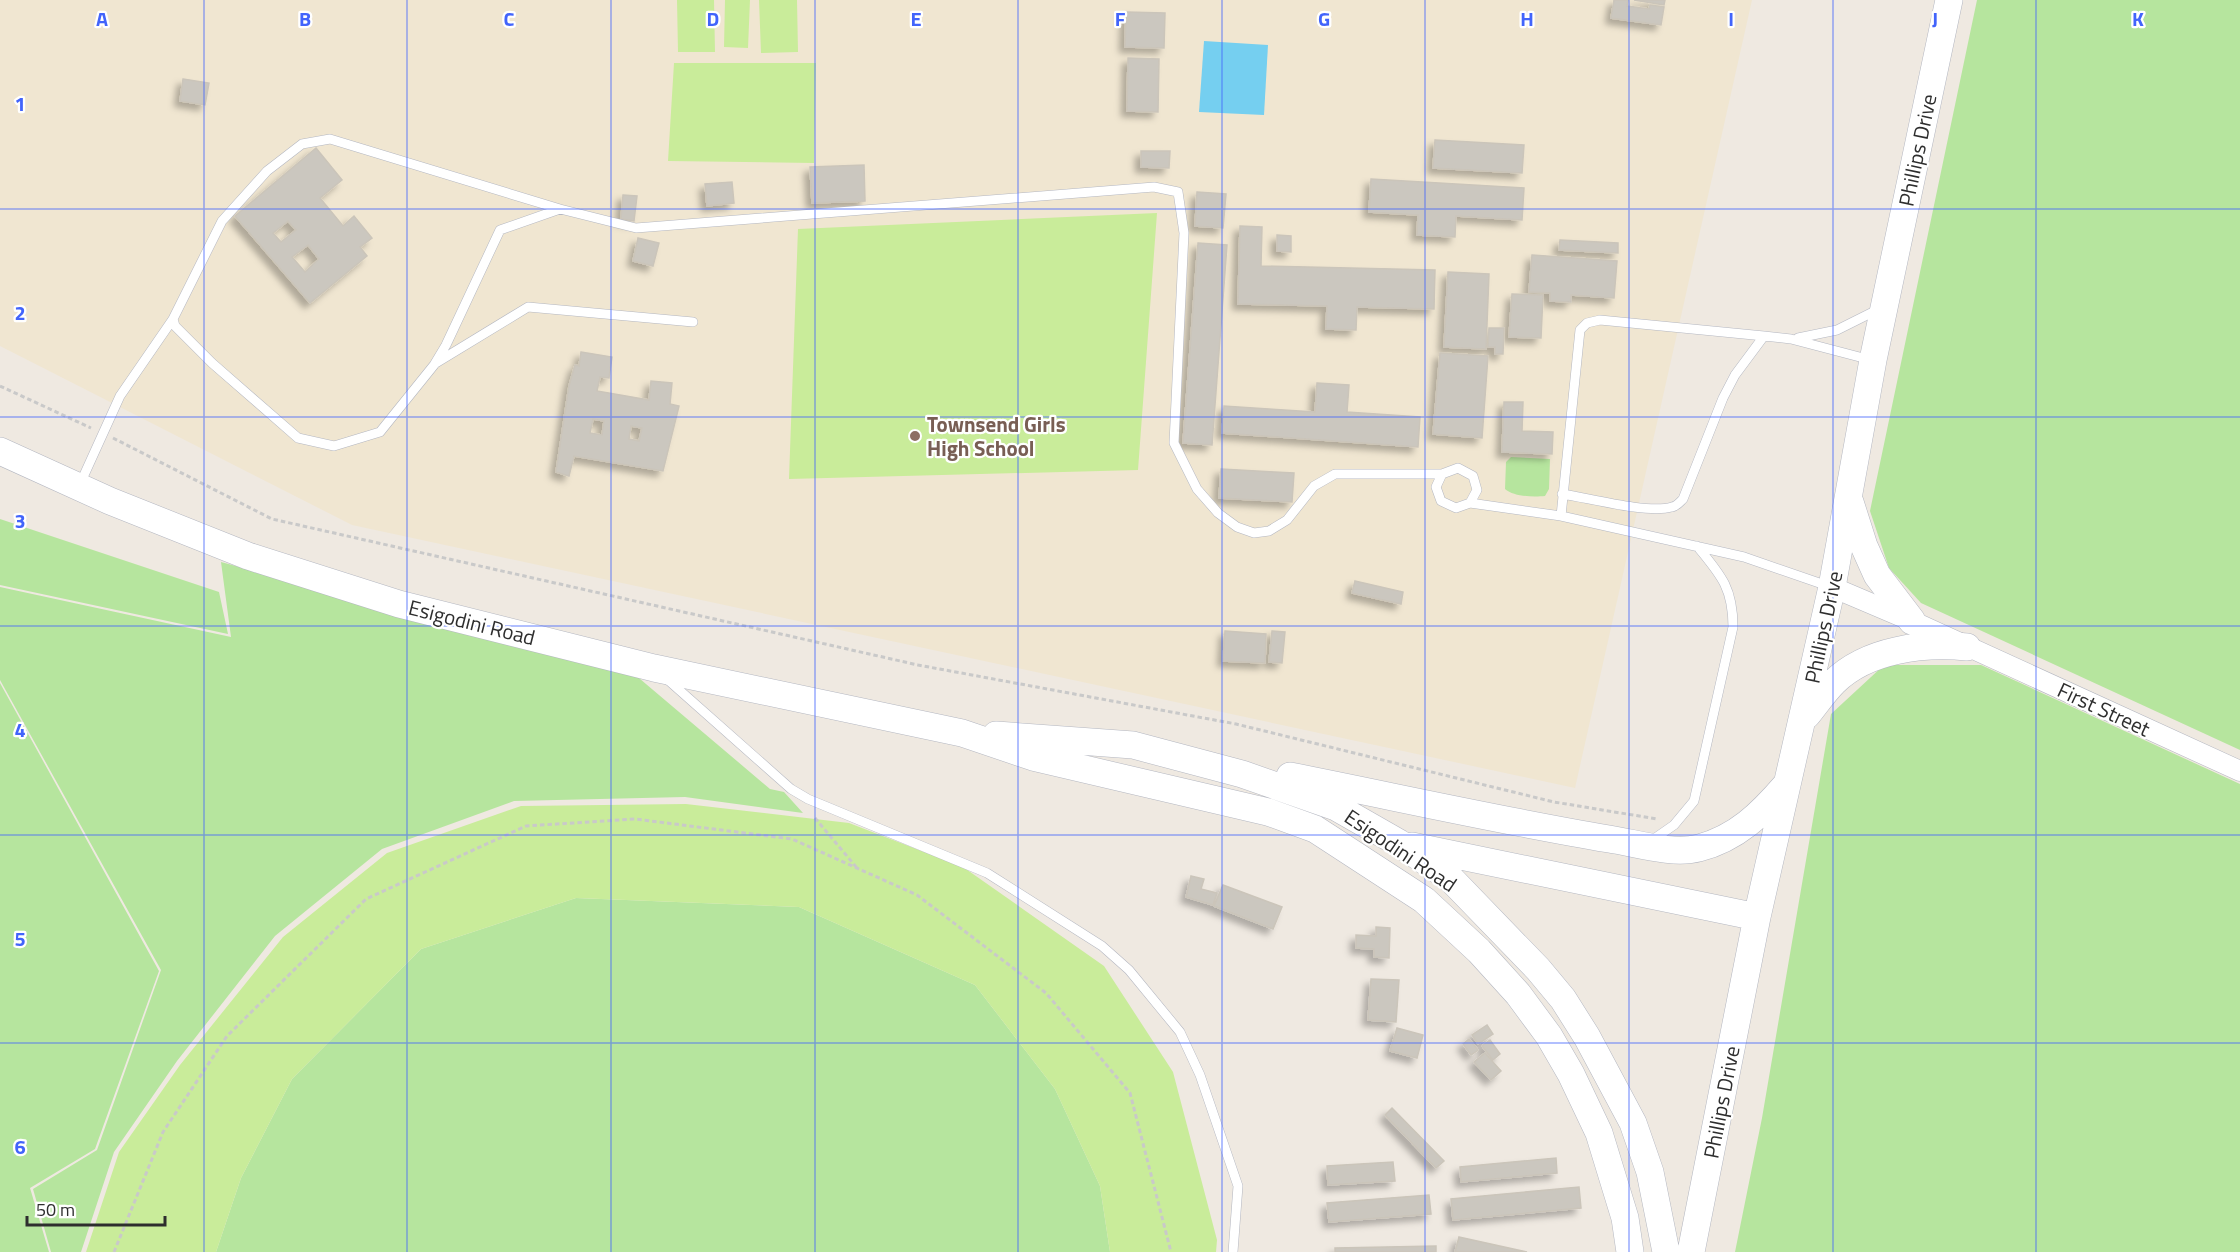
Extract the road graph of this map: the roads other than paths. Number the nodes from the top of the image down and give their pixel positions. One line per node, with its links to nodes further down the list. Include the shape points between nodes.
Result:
1 (1949, 0): 3 (main road, Phillips Drive)
2 (560, 209): 4 (lane, via 330,139 302,144 267,171 222,221); 9 (lane, via 500,230); 11 (lane, via 636,228 1154,187 1178,192 1184,233 1174,443 1197,489 1218,513 1237,527 1254,533 1269,531 1287,520 1314,486 1335,474)
3 (1884, 306): 7 (lane, via 1837,330); 8 (main road, Phillips Drive)
4 (173, 319): 9 (lane, via 175,326 212,363 298,438 334,446 380,432); 12 (lane, via 120,396)
5 (693, 322): 9 (lane, via 528,307)
6 (1764, 336): 7 (lane); 13 (lane, via 1723,398 1683,499 1676,507 1638,507); 13 (lane, via 1600,320 1587,323 1580,330)
7 (1791, 339): 8 (lane)
8 (1873, 360): 14 (main road, Phillips Drive)
9 (434, 365)
10 (0, 451): 12 (main road, Esigodini Road)
11 (1442, 474): 15 (lane, via 1436,488 1441,501 1455,508); 15 (lane, via 1458,468 1473,476 1477,490)
12 (79, 487): 21 (main road, Esigodini Road, via 248,556 329,584)
13 (1562, 494): 16 (lane)
14 (1848, 498): 18 (main road, Phillips Drive); 19 (main road, via 1877,575)
15 (1470, 503): 16 (lane)
16 (1561, 516): 17 (lane)
17 (1697, 546): 18 (lane, via 1744,557); 29 (lane, via 1728,586 1733,627 1694,801 1674,825)
18 (1832, 587): 19 (street, First Street); 22 (main road, Phillips Drive)
19 (1912, 621): 20 (street, First Street)
20 (1967, 647): 22 (main road, via 1916,646 1868,660 1835,682); 25 (street, First Street)
21 (654, 668): 23 (main road, Esigodini Road); 31 (lane, via 791,789 987,873 1102,946 1130,970 1180,1032 1200,1075 1238,1186)
22 (1804, 718): 26 (main road, Phillips Drive)
23 (962, 733): 24 (main road, Esigodini Road); 27 (main road, Esigodini Road, via 1033,757 1268,813)
24 (1133, 745): 28 (main road, Esigodini Road, via 1242,774 1336,807); 29 (main road)
25 (2240, 771)
26 (1790, 781): 29 (main road, via 1759,816 1721,840 1697,849); 30 (main road, Phillips Drive)
27 (1315, 829): 28 (main road); 32 (main road, Esigodini Road, via 1424,900 1518,994 1566,1065 1599,1133)
28 (1399, 843): 30 (main road); 33 (main road, Esigodini Road, via 1450,878 1563,999 1633,1123 1650,1172)
29 (1645, 845)
30 (1757, 917): 34 (main road, Phillips Drive)
31 (1233, 1252)
32 (1630, 1252)
33 (1666, 1252)
34 (1691, 1252)

